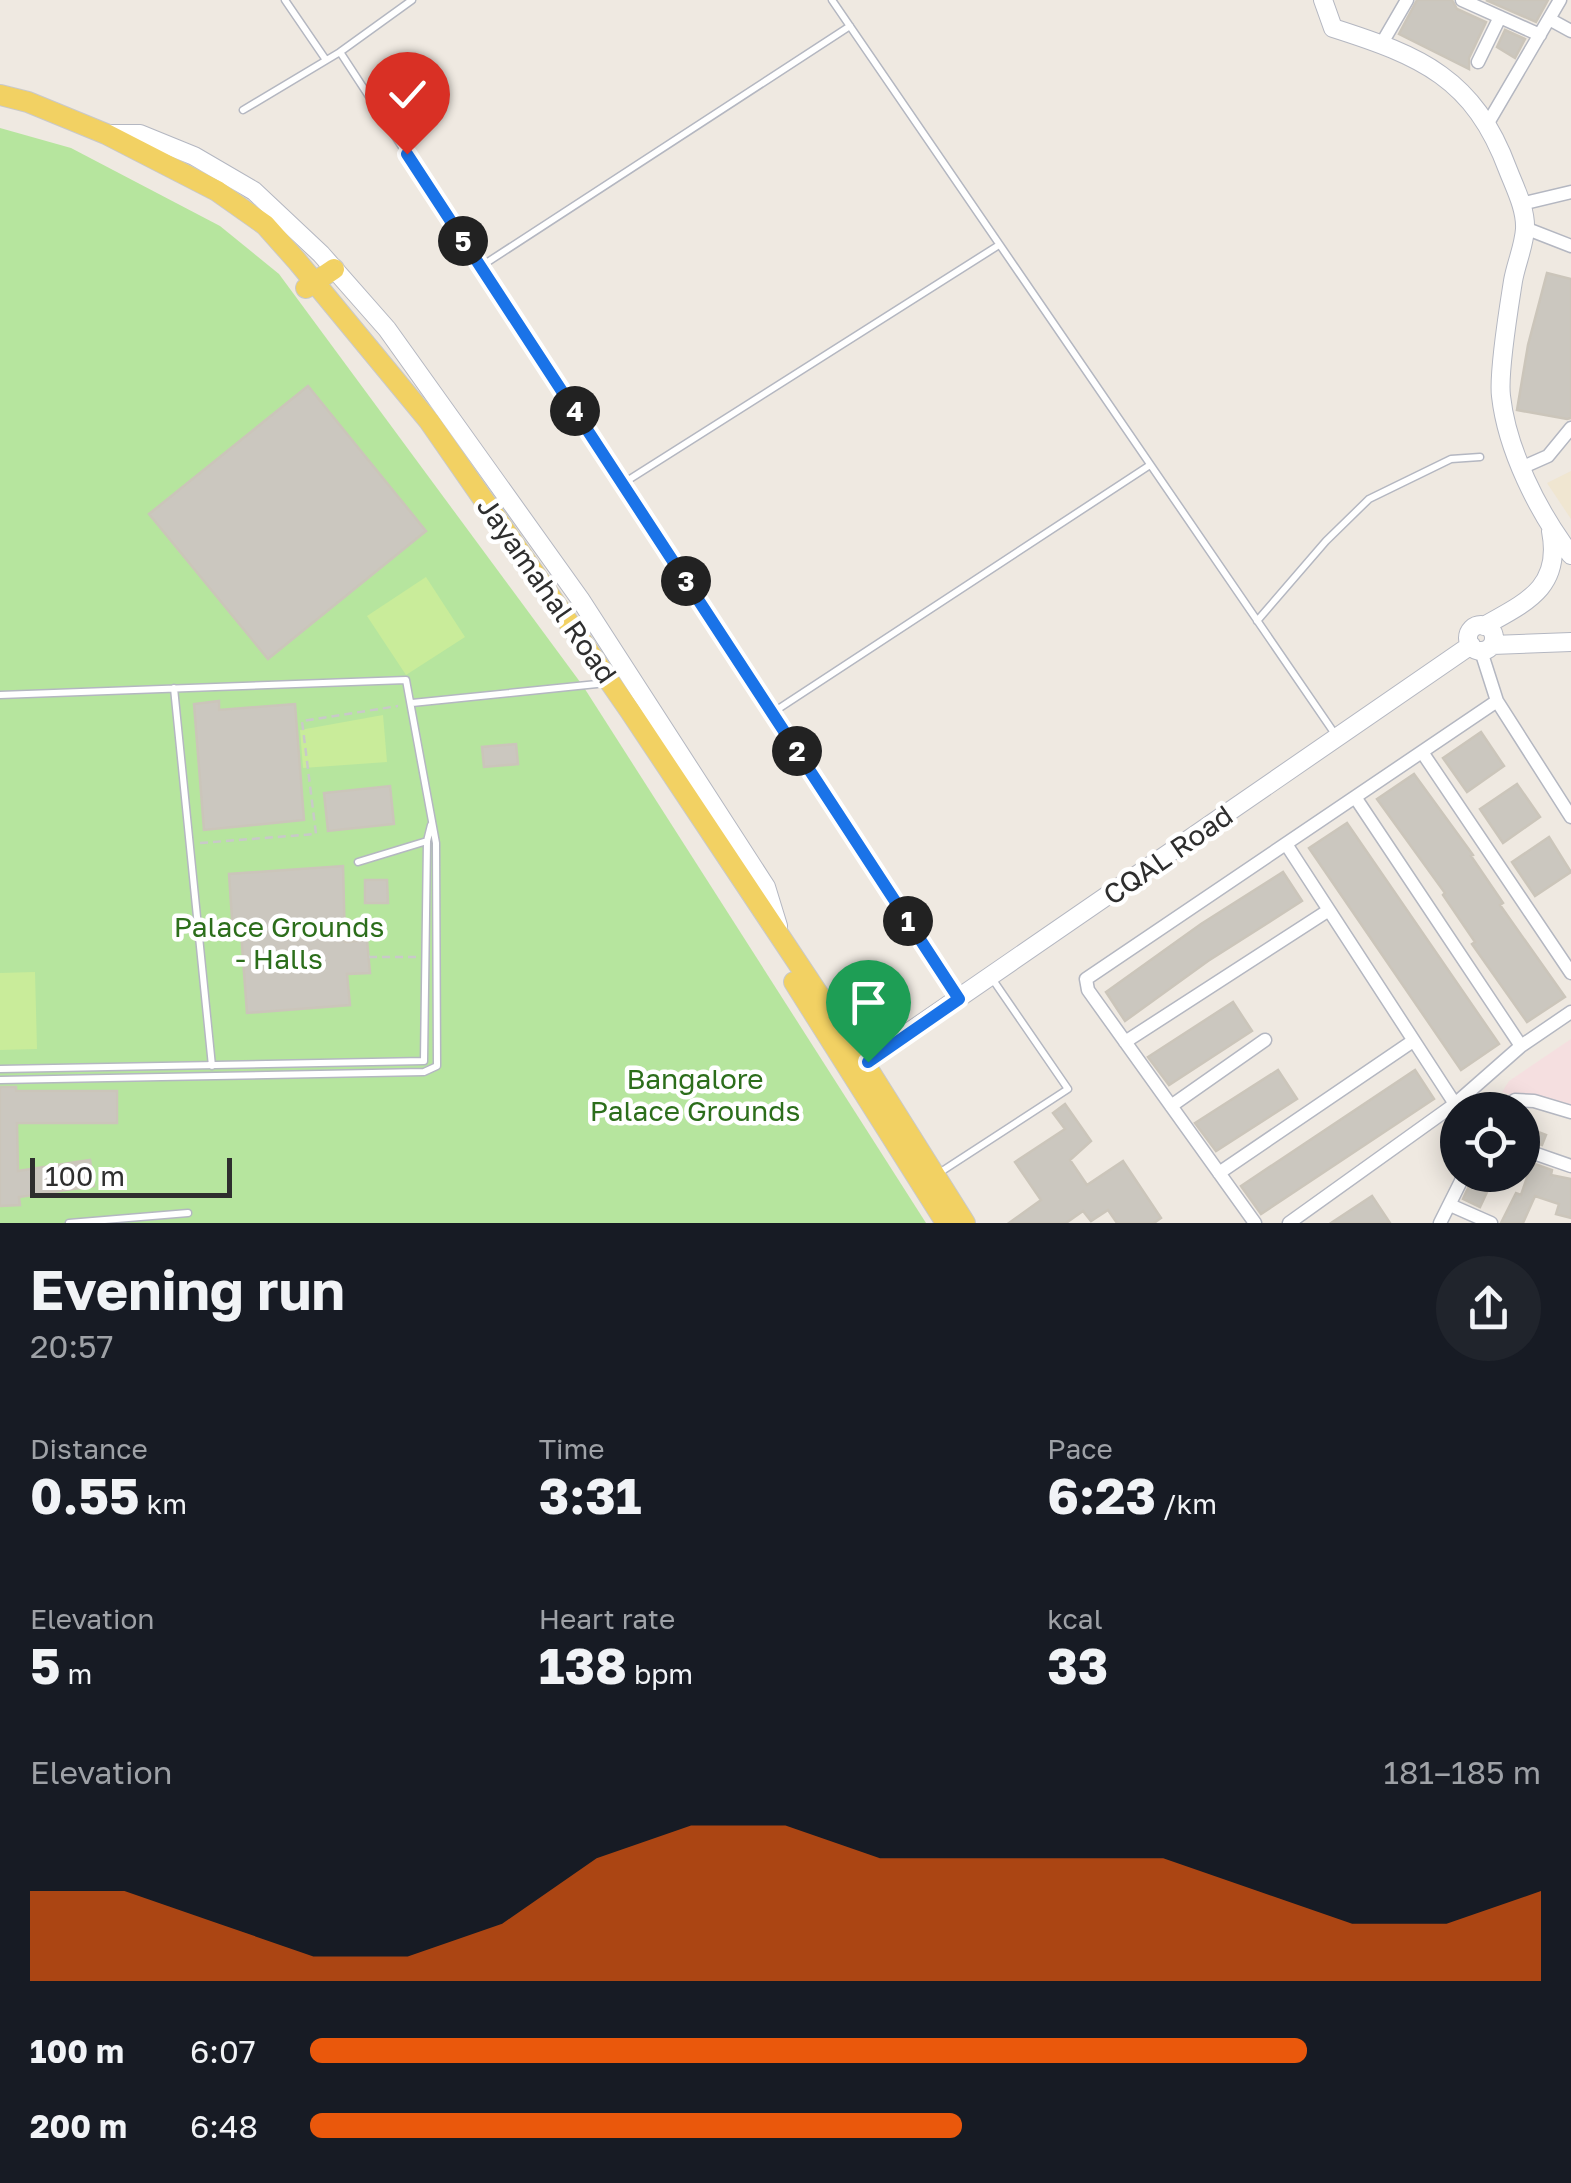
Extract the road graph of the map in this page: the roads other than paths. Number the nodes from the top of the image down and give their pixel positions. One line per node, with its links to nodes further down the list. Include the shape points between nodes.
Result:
1 (285, 0): 15 (lane)
2 (412, 0): 14 (lane)
3 (832, 0): 10 (lane)
4 (1323, 0): 13 (main road, CQAL Road, via 1333,28)
5 (1407, 0): 13 (street)
6 (1462, 0): 8 (street)
7 (1560, 0): 9 (street)
8 (1500, 17): 12 (street); 16 (street)
9 (1549, 19): 11 (street); 12 (street)
10 (850, 26): 26 (lane); 28 (lane)
11 (1571, 31)
12 (1540, 35): 21 (street)
13 (1382, 43): 21 (main road, CQAL Road, via 1445,77)
14 (340, 52): 15 (lane); 28 (lane)
15 (326, 60): 19 (lane)
16 (1478, 62)
17 (0, 95): 20 (main road, Jayamahal Road)
18 (0, 105): 20 (main road, Jayamahal Road)
19 (243, 110)
20 (50, 116): 22 (main road, Jayamahal Road); 22 (main road, Jayamahal Road)
21 (1488, 123): 24 (main road, CQAL Road)
22 (134, 146): 29 (main road, via 194,156 254,190); 30 (main road, Jayamahal Road, via 250,225)
23 (1571, 192): 24 (street)
24 (1520, 204): 25 (main road, CQAL Road)
25 (1525, 228): 27 (street); 34 (main road, CQAL Road, via 1500,386)
26 (999, 245): 33 (lane); 35 (lane)
27 (1571, 246)
28 (480, 267): 35 (lane)
29 (334, 269): 30 (main road); 46 (main road, via 387,328 506,491)
30 (310, 285): 41 (main road, Jayamahal Road)
31 (1571, 428): 34 (street, via 1548,456)
32 (1480, 457): 38 (lane, via 1451,459 1369,500)
33 (1150, 465): 38 (lane); 47 (lane)
34 (1520, 468): 36 (main road, CQAL Road)
35 (622, 484): 47 (lane)
36 (1551, 528): 37 (main road, CQAL Road); 40 (main road, CQAL Road, via 1553,570 1522,604 1472,630 1468,637)
37 (1571, 555)
38 (1257, 621): 48 (lane)
39 (1571, 642): 40 (main road)
40 (1481, 647): 44 (street); 48 (main road, CQAL Road)
41 (595, 674): 45 (lane); 46 (main road, Jayamahal Road)
42 (174, 688): 43 (lane); 45 (lane, via 399,679 409,686); 69 (lane)
43 (0, 695)
44 (1496, 701): 49 (street); 51 (street)
45 (412, 703): 52 (lane)
46 (632, 710): 70 (main road, Jayamahal Road); 70 (main road, Jayamahal Road)
47 (772, 713): 61 (lane)
48 (1338, 739): 60 (main road, CQAL Road)
49 (1422, 752): 50 (street); 59 (street)
50 (1356, 796): 54 (street); 68 (street)
51 (1571, 817)
52 (432, 819): 53 (lane); 58 (lane)
53 (427, 841): 55 (lane); 57 (lane)
54 (1286, 844): 56 (street); 67 (street, via 1086,979)
55 (358, 862)
56 (1328, 910): 66 (street); 67 (street)
57 (426, 914): 58 (lane); 62 (lane)
58 (436, 914): 63 (lane)
59 (1571, 973)
60 (991, 977): 61 (main road, CQAL Road); 82 (lane, via 1068,1089)
61 (959, 999): 70 (main road, CQAL Road)
62 (426, 1000): 63 (lane); 69 (lane, via 424,1061)
63 (437, 1000): 72 (lane, via 437,1066 424,1072)
64 (1571, 1012): 68 (street)
65 (1265, 1040): 76 (street)
66 (1414, 1041): 73 (street); 81 (street)
67 (1126, 1042): 76 (street)
68 (1520, 1046): 74 (street)
69 (212, 1066): 71 (lane)
70 (858, 1068): 82 (main road, Jayamahal Road); 87 (main road, Jayamahal Road)
71 (0, 1069)
72 (0, 1080)
73 (1447, 1092)
74 (1468, 1092)
75 (1540, 1103): 77 (street)
76 (1171, 1106): 81 (street)
77 (1571, 1112)
78 (1440, 1115): 90 (street)
79 (1540, 1155): 80 (street)
80 (1571, 1166)
81 (1219, 1174): 89 (street)
82 (935, 1175): 88 (main road, Jayamahal Road)
83 (1456, 1192): 84 (street)
84 (1450, 1205): 91 (street); 92 (street)
85 (188, 1213): 86 (lane)
86 (69, 1223)
87 (946, 1223)
88 (965, 1223)
89 (1255, 1223)
90 (1289, 1223)
91 (1440, 1223)
92 (1491, 1223)

